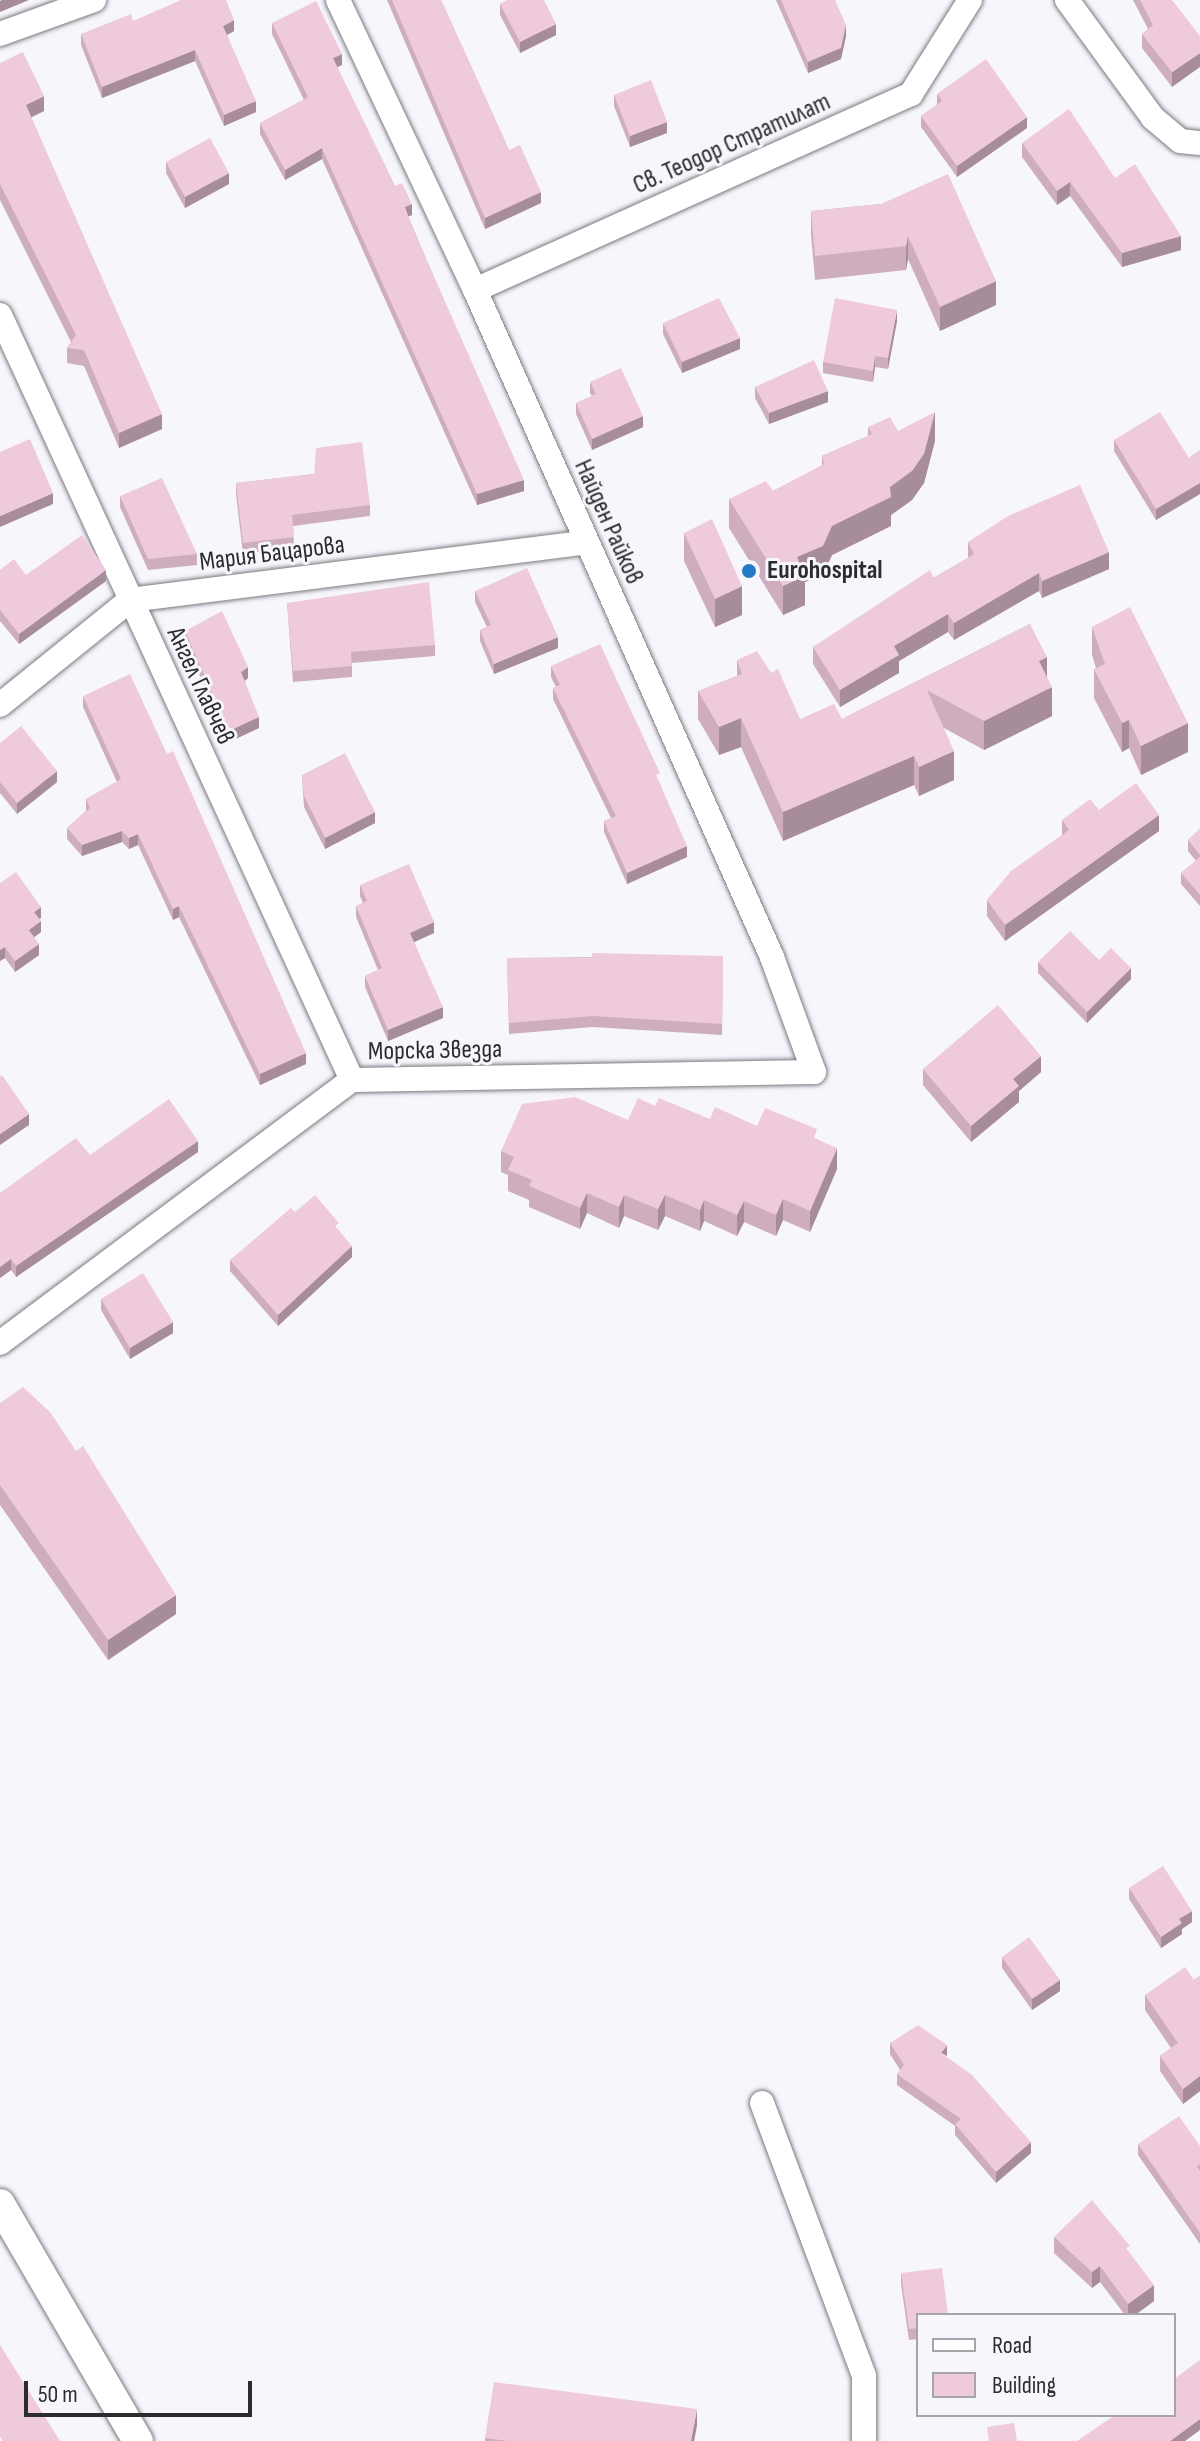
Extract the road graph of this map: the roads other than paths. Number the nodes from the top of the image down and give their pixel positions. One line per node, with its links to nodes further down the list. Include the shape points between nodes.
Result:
1 (94, 0): 5 (street)
2 (338, 0): 7 (street, Найден Райков)
3 (970, 0): 7 (street, Св. Теодор Стратилат, via 911,94)
4 (1067, 0): 6 (street, via 1153,118 1180,141)
5 (0, 34)
6 (1200, 143)
7 (475, 290): 9 (street, Найден Райков)
8 (0, 315): 10 (street, Ангел Главчев)
9 (586, 542): 10 (street, Мария Бацарова); 12 (street, Найден Райков, via 772,957)
10 (130, 600): 11 (street); 13 (street, Ангел Главчев)
11 (0, 705)
12 (814, 1072): 13 (street, Морска Звезда)
13 (352, 1080): 14 (street, Морска Звезда)
14 (0, 1343)
15 (762, 2103): 18 (street, via 864,2376)
16 (0, 2204): 17 (street)
17 (138, 2441)
18 (864, 2441)

